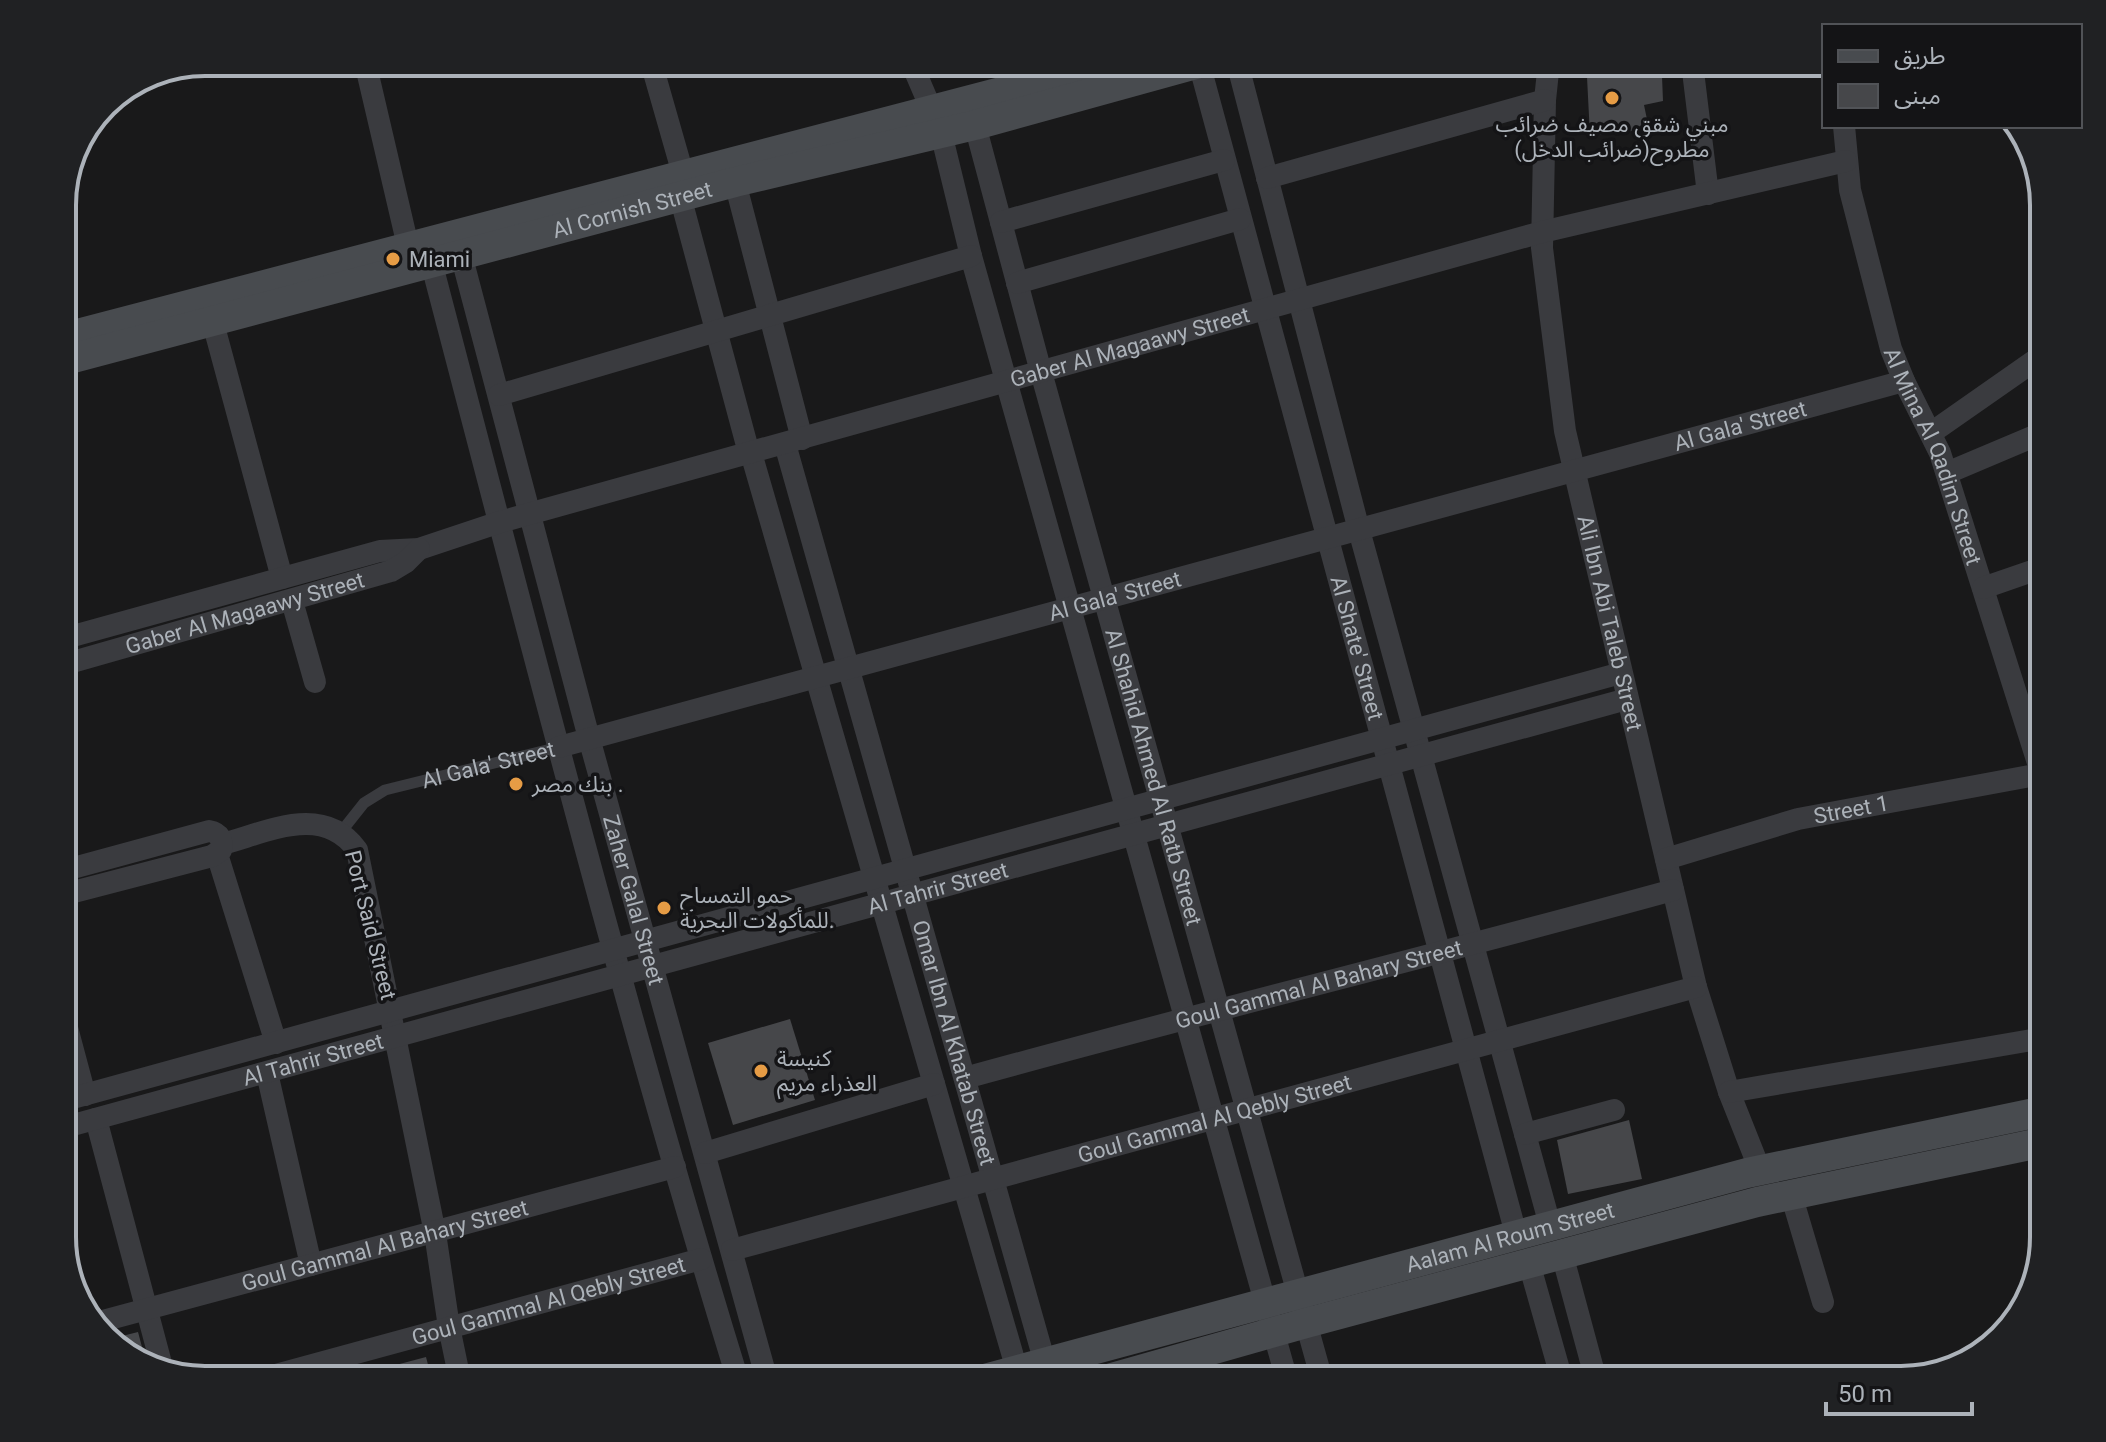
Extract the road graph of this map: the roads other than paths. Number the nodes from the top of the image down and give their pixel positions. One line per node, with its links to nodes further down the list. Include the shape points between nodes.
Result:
1 (369, 76): 24 (street, Zaher Galal Street)
2 (655, 76): 18 (street, Omar Ibn Al Khatab Street)
3 (917, 76): 11 (street, Al Shahid Ahmed Al Ratb Street)
4 (1073, 76): 11 (street, Al Cornish Street)
5 (1154, 76): 12 (street, Al Cornish Street)
6 (1204, 76): 14 (street, Al Shate' Street)
7 (1241, 76): 16 (street, Al Shate' Street)
8 (1548, 76): 10 (street, Ali Ibn Abi Taleb Street)
9 (1694, 76): 19 (street)
10 (1545, 100): 16 (street); 22 (street, Ali Ibn Abi Taleb Street)
11 (936, 122): 12 (street, Al Cornish Street); 17 (street, Al Cornish Street); 18 (street, Al Cornish Street); 25 (street, Al Shahid Ahmed Al Ratb Street)
12 (975, 125): 21 (street, Al Shahid Ahmed Al Ratb Street)
13 (1844, 128): 15 (street, Al Mina Al Qadim Street)
14 (1224, 160): 20 (street, Al Shate' Street); 21 (street)
15 (1846, 161): 19 (street, Gaber Al Magaawy Street); 36 (street, Al Mina Al Qadim Street, via 1891,349)
16 (1267, 178): 27 (street, Al Shate' Street)
17 (735, 182): 18 (street, Al Cornish Street); 29 (street, Omar Ibn Al Khatab Street)
18 (682, 185): 23 (street, Al Cornish Street); 31 (street, Omar Ibn Al Khatab Street)
19 (1708, 194): 22 (street, Gaber Al Magaawy Street)
20 (1240, 219): 26 (street); 28 (street, Al Shate' Street)
21 (1001, 222): 26 (street, Al Shahid Ahmed Al Ratb Street)
22 (1542, 232): 27 (street, Gaber Al Magaawy Street); 43 (street, Ali Ibn Abi Taleb Street)
23 (458, 244): 24 (street, Al Cornish Street); 38 (street, Zaher Galal Street)
24 (422, 250): 30 (street, Al Cornish Street); 32 (street, Al Cornish Street); 46 (street, Zaher Galal Street)
25 (971, 256): 29 (street); 37 (street, Al Shahid Ahmed Al Ratb Street)
26 (1017, 283): 35 (street, Al Shahid Ahmed Al Ratb Street)
27 (1299, 301): 28 (street, Gaber Al Magaawy Street); 47 (street, Al Shate' Street)
28 (1265, 311): 35 (street, Gaber Al Magaawy Street); 48 (street, Al Shate' Street)
29 (770, 315): 31 (street); 41 (street, Omar Ibn Al Khatab Street)
30 (213, 323): 33 (street, Al Cornish Street); 51 (street)
31 (716, 331): 38 (street); 42 (street, Omar Ibn Al Khatab Street)
32 (76, 335)
33 (76, 357)
34 (2030, 364): 39 (street)
35 (1041, 372): 37 (street, Gaber Al Magaawy Street); 53 (street, Al Shahid Ahmed Al Ratb Street)
36 (1904, 381): 39 (street, Al Mina Al Qadim Street); 43 (street, Al Gala' Street)
37 (1007, 382): 41 (street, Gaber Al Magaawy Street); 55 (street, Al Shahid Ahmed Al Ratb Street)
38 (499, 395): 45 (street, Zaher Galal Street)
39 (1931, 433): 44 (street, Al Mina Al Qadim Street)
40 (2030, 438): 44 (street)
41 (793, 441): 42 (street, Gaber Al Magaawy Street); 58 (street, Omar Ibn Al Khatab Street)
42 (750, 453): 45 (street, Gaber Al Magaawy Street); 60 (street, Omar Ibn Al Khatab Street)
43 (1573, 470): 47 (street, Al Gala' Street); 59 (street, Ali Ibn Abi Taleb Street)
44 (1947, 473): 52 (street, Al Mina Al Qadim Street)
45 (530, 514): 46 (street, Gaber Al Magaawy Street); 65 (street, Zaher Galal Street)
46 (500, 522): 49 (street, Gaber Al Magaawy Street); 67 (street, Zaher Galal Street)
47 (1359, 530): 48 (street, Al Gala' Street); 64 (street, Al Shate' Street)
48 (1326, 539): 53 (street, Al Gala' Street); 66 (street, Al Shate' Street)
49 (419, 549): 51 (street, Gaber Al Magaawy Street, via 380,551); 54 (street, Gaber Al Magaawy Street, via 391,571)
50 (2030, 572): 52 (street)
51 (282, 578): 56 (street, Gaber Al Magaawy Street)
52 (1983, 588): 63 (street, Al Mina Al Qadim Street)
53 (1104, 599): 55 (street, Al Gala' Street); 71 (street, Al Shahid Ahmed Al Ratb Street)
54 (292, 601): 57 (street, Gaber Al Magaawy Street); 61 (street)
55 (1070, 609): 58 (street, Al Gala' Street); 72 (street, Al Shahid Ahmed Al Ratb Street)
56 (76, 635)
57 (76, 661)
58 (849, 669): 60 (street, Al Gala' Street); 80 (street, Omar Ibn Al Khatab Street)
59 (1621, 673): 62 (street, Ali Ibn Abi Taleb Street); 64 (street, Al Tahrir Street)
60 (817, 677): 65 (street, Al Gala' Street); 81 (street, Omar Ibn Al Khatab Street)
61 (315, 682)
62 (1627, 699): 68 (street, Al Tahrir Street); 77 (street, Ali Ibn Abi Taleb Street)
63 (2030, 722)
64 (1414, 730): 66 (street, Al Tahrir Street); 68 (street, Al Shate' Street)
65 (589, 738): 67 (street, Al Gala' Street); 87 (street, Zaher Galal Street)
66 (1381, 739): 69 (street, Al Shate' Street); 71 (street, Al Tahrir Street)
67 (559, 747): 74 (lane, Al Gala' Street, via 385,790 364,803); 89 (street, Zaher Galal Street)
68 (1421, 756): 69 (street, Al Tahrir Street); 88 (street, Al Shate' Street)
69 (1388, 765): 73 (street, Al Tahrir Street); 90 (street, Al Shate' Street)
70 (2030, 780): 77 (street, Street 1, via 1809,816)
71 (1160, 800): 72 (street, Al Tahrir Street); 73 (street, Al Shahid Ahmed Al Ratb Street)
72 (1126, 809): 75 (street, Al Shahid Ahmed Al Ratb Street); 80 (street, Al Tahrir Street)
73 (1168, 826): 75 (street, Al Tahrir Street); 94 (street, Al Shahid Ahmed Al Ratb Street)
74 (341, 832): 76 (street, Port Said Street, via 301,823); 95 (street, Port Said Street, via 357,850)
75 (1134, 835): 85 (street, Al Tahrir Street); 96 (street, Al Shahid Ahmed Al Ratb Street)
76 (220, 849): 78 (street, via 219,835 209,831); 82 (street); 100 (street)
77 (1666, 859): 83 (street, Ali Ibn Abi Taleb Street)
78 (103, 860): 79 (street); 82 (street)
79 (76, 867)
80 (906, 870): 81 (street, Al Tahrir Street); 85 (street, Omar Ibn Al Khatab Street)
81 (875, 878): 86 (street, Omar Ibn Al Khatab Street); 87 (street, Al Tahrir Street)
82 (110, 883): 84 (street)
83 (1673, 890): 88 (street, Goul Gammal Al Bahary Street); 93 (street, Ali Ibn Abi Taleb Street)
84 (76, 892)
85 (913, 896): 86 (street, Al Tahrir Street); 104 (street, Omar Ibn Al Khatab Street)
86 (882, 904): 91 (street, Al Tahrir Street); 105 (street, Omar Ibn Al Khatab Street)
87 (646, 941): 89 (street, Al Tahrir Street); 91 (street, Zaher Galal Street)
88 (1473, 945): 90 (street, Goul Gammal Al Bahary Street); 98 (street, Al Shate' Street)
89 (615, 950): 92 (street, Zaher Galal Street); 95 (street, Al Tahrir Street)
90 (1440, 953): 94 (street, Goul Gammal Al Bahary Street); 101 (street, Al Shate' Street)
91 (654, 967): 92 (street, Al Tahrir Street); 117 (street, Zaher Galal Street)
92 (622, 976): 97 (street, Al Tahrir Street); 118 (street, Zaher Galal Street)
93 (1696, 987): 98 (street, Goul Gammal Al Qebly Street); 106 (street, Ali Ibn Abi Taleb Street)
94 (1218, 1008): 96 (street, Goul Gammal Al Bahary Street); 109 (street, Al Shahid Ahmed Al Ratb Street)
95 (392, 1011): 97 (street, Port Said Street); 100 (street, Al Tahrir Street)
96 (1185, 1018): 104 (street, Goul Gammal Al Bahary Street); 113 (street, Al Shahid Ahmed Al Ratb Street)
97 (397, 1037): 103 (street, Al Tahrir Street); 127 (street, Port Said Street)
98 (1499, 1040): 101 (street, Goul Gammal Al Qebly Street); 115 (street, Al Shate' Street)
99 (2030, 1040): 106 (street)
100 (276, 1043): 107 (street, Al Tahrir Street)
101 (1466, 1049): 109 (street, Goul Gammal Al Qebly Street); 128 (street, Al Shate' Street)
102 (76, 1061): 107 (street)
103 (267, 1073): 112 (street, Al Tahrir Street); 133 (street)
104 (965, 1078): 120 (street, Omar Ibn Al Khatab Street)
105 (934, 1084): 117 (street); 122 (street, Omar Ibn Al Khatab Street)
106 (1729, 1092): 119 (street, Ali Ibn Abi Taleb Street)
107 (85, 1095): 108 (street, Al Tahrir Street)
108 (76, 1097)
109 (1247, 1109): 113 (street, Goul Gammal Al Qebly Street); 134 (street, Al Shahid Ahmed Al Ratb Street)
110 (1614, 1110): 115 (street)
111 (2030, 1114): 119 (street, Aalam Al Roum Street)
112 (96, 1119): 114 (street, Al Tahrir Street); 137 (street)
113 (1213, 1119): 120 (street, Goul Gammal Al Qebly Street); 136 (street, Al Shahid Ahmed Al Ratb Street)
114 (76, 1124)
115 (1525, 1134): 126 (street, Al Shate' Street)
116 (2030, 1145): 123 (street, Aalam Al Roum Street)
117 (705, 1153): 129 (street, Zaher Galal Street)
118 (675, 1167): 127 (street, Goul Gammal Al Bahary Street); 131 (street, Zaher Galal Street)
119 (1754, 1172): 121 (street, Aalam Al Roum Street); 124 (street, via 1749,1191)
120 (993, 1179): 122 (street, Goul Gammal Al Qebly Street); 147 (street, Omar Ibn Al Khatab Street)
121 (1704, 1184): 125 (street); 126 (street, Aalam Al Roum Street)
122 (964, 1187): 129 (street, Goul Gammal Al Qebly Street); 148 (street, Omar Ibn Al Khatab Street)
123 (1791, 1194): 124 (street, Aalam Al Roum Street); 135 (street)
124 (1757, 1202): 125 (street, Aalam Al Roum Street)
125 (1713, 1213): 130 (street, Aalam Al Roum Street)
126 (1550, 1225): 128 (street, Aalam Al Roum Street)
127 (435, 1233): 133 (street, Goul Gammal Al Bahary Street); 140 (street, Port Said Street)
128 (1516, 1234): 134 (street, Aalam Al Roum Street)
129 (732, 1250): 146 (street, Zaher Galal Street)
130 (1562, 1254): 132 (street, Aalam Al Roum Street); 154 (street)
131 (701, 1259): 140 (street, Goul Gammal Al Qebly Street); 145 (street, Zaher Galal Street)
132 (1529, 1263): 139 (street, Aalam Al Roum Street); 153 (street)
133 (311, 1265): 137 (street, Goul Gammal Al Bahary Street)
134 (1298, 1293): 136 (street, Aalam Al Roum Street); 139 (street, Al Shahid Ahmed Al Ratb Street)
135 (1823, 1302)
136 (1265, 1303): 141 (street, Al Shahid Ahmed Al Ratb Street); 149 (street, Aalam Al Roum Street)
137 (146, 1309): 138 (street, Goul Gammal Al Bahary Street); 142 (street)
138 (106, 1320)
139 (1306, 1323): 141 (street, Aalam Al Roum Street); 152 (street, Al Shahid Ahmed Al Ratb Street)
140 (449, 1327): 143 (street, Goul Gammal Al Qebly Street); 144 (street, Port Said Street)
141 (1274, 1332): 150 (street, Aalam Al Roum Street); 151 (street, Al Shahid Ahmed Al Ratb Street)
142 (159, 1357)
143 (308, 1366)
144 (457, 1366)
145 (734, 1366)
146 (763, 1366)
147 (1031, 1366)
148 (1031, 1366)
149 (1035, 1366)
150 (1154, 1366)
151 (1283, 1366)
152 (1318, 1366)
153 (1558, 1366)
154 (1592, 1366)

